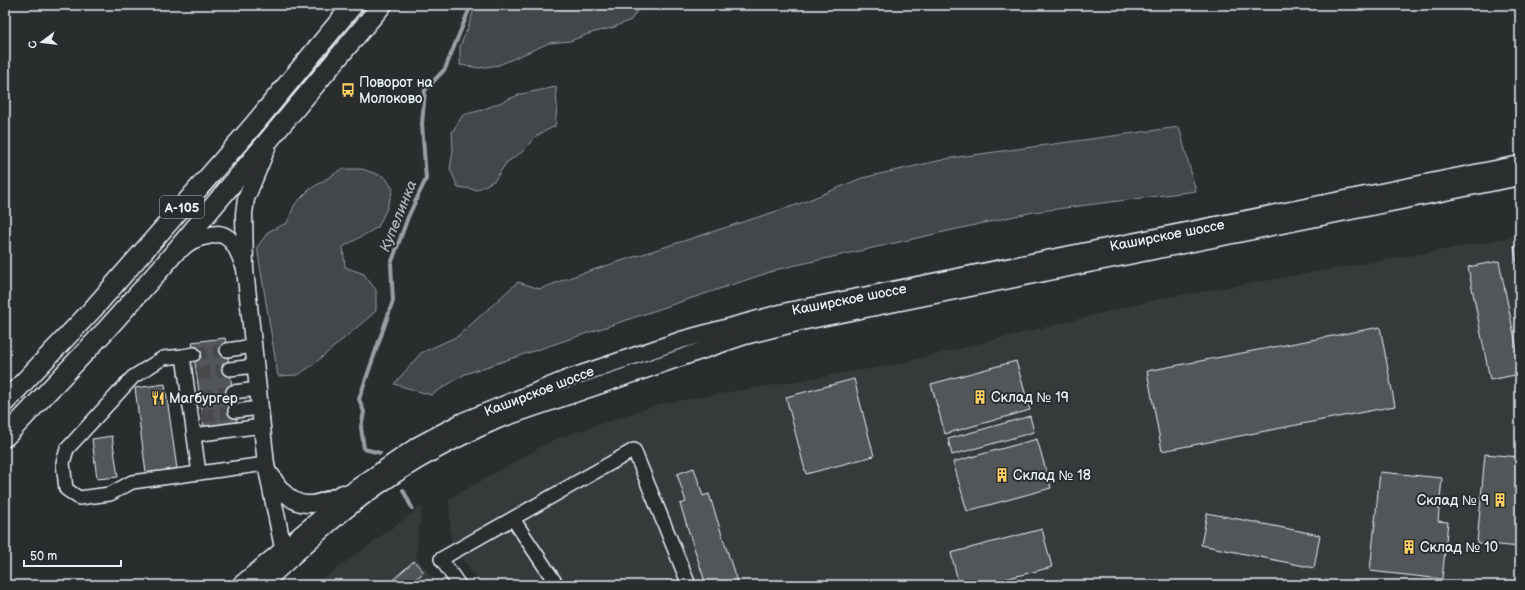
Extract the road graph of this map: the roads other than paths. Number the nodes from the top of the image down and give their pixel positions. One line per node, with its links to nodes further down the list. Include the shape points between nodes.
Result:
1 (353, 5): 14 (highway, А-105, via 252,127 113,286)
2 (382, 5): 3 (highway, А-105)
3 (272, 138): 6 (highway, А-105); 7 (main road, via 246,199)
4 (1520, 164): 22 (main road, Каширское шоссе, via 788,311 681,340 569,378 469,418 418,445)
5 (1520, 178): 26 (main road, Каширское шоссе, via 824,317 745,336 498,420 461,436 401,470 346,510)
6 (164, 265): 7 (main road, via 188,243 203,236 218,234 228,238 238,250); 19 (highway, А-105)
7 (245, 269): 8 (main road)
8 (254, 346): 9 (lane); 10 (main road)
9 (227, 350)
10 (256, 366): 11 (lane); 12 (main road)
11 (230, 369)
12 (258, 389): 13 (lane); 15 (main road)
13 (233, 392)
14 (5, 402)
15 (260, 408): 16 (lane); 17 (main road)
16 (235, 411)
17 (262, 426): 18 (lane); 20 (main road)
18 (194, 435): 21 (lane); 21 (lane, via 197,417 189,355 163,358 133,377 67,449 63,463 66,489 79,498 110,494 132,482)
19 (5, 437)
20 (266, 464): 21 (lane); 22 (main road, via 284,493 307,504 327,500); 24 (main road)
21 (199, 473)
22 (356, 488): 24 (main road, Каширское шоссе)
23 (512, 519): 27 (lane, via 441,559); 28 (lane); 29 (lane, via 634,450)
24 (283, 548): 25 (main road, Каширское шоссе)
25 (240, 584)
26 (262, 585)
27 (459, 585)
28 (557, 585)
29 (689, 585)

